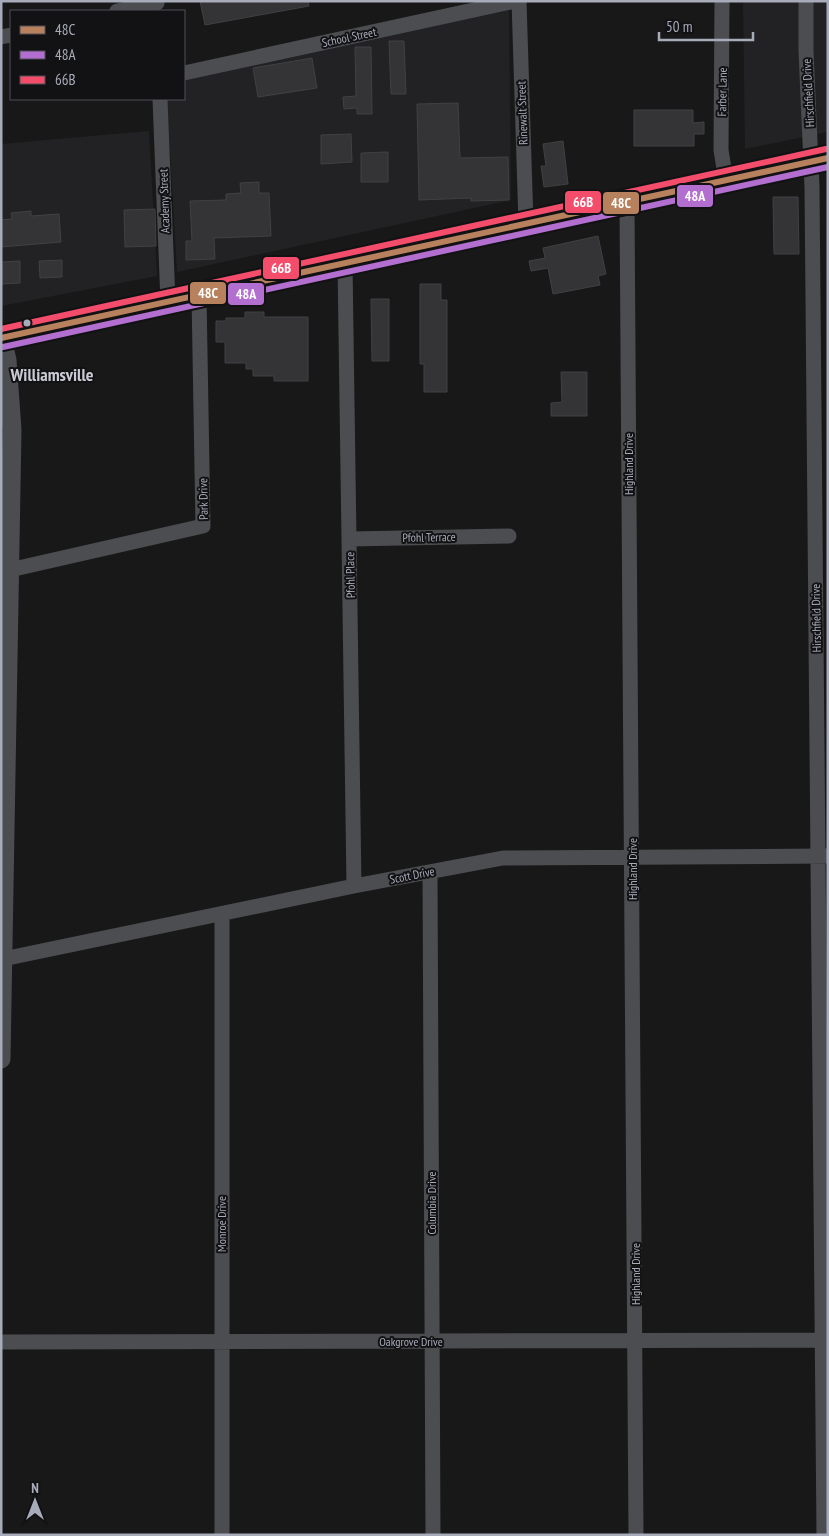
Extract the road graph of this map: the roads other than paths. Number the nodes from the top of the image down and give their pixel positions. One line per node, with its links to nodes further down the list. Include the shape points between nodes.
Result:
1 (515, 1): 7 (street, School Street)
2 (519, 1): 12 (street, Rinewalt Street)
3 (722, 1): 10 (street, Farber Lane, via 721,150)
4 (806, 1): 9 (street, Hirschfield Drive, via 806,51)
5 (157, 5): 6 (street)
6 (124, 10)
7 (185, 73)
8 (160, 100): 15 (street, Academy Street)
9 (820, 159): 10 (main road); 20 (street, Hirschfield Drive)
10 (726, 182): 11 (main road)
11 (627, 203): 12 (main road); 21 (street, Highland Drive)
12 (526, 224): 13 (main road)
13 (345, 263): 14 (main road); 18 (street, Pfohl Place)
14 (199, 296): 15 (main road); 19 (street, Park Drive, via 203,526)
15 (168, 302): 16 (main road)
16 (2, 337): 19 (street, via 12,423)
17 (509, 536): 18 (street, Pfohl Terrace)
18 (349, 539): 23 (street, Pfohl Place)
19 (6, 571): 25 (street)
20 (823, 856): 21 (street, Scott Drive); 27 (street, Hirschfield Drive)
21 (632, 857): 22 (street, Scott Drive, via 503,858); 31 (street, Highland Drive)
22 (430, 872): 23 (street, Scott Drive); 28 (street, Columbia Drive)
23 (354, 886): 24 (street, Scott Drive)
24 (222, 914): 25 (street, Scott Drive); 30 (street, Monroe Drive)
25 (3, 959): 26 (street)
26 (1, 1058)
27 (821, 1340): 31 (street, Oakgrove Drive); 35 (street, Hirschfield Drive)
28 (431, 1341): 30 (street, Oakgrove Drive); 31 (street, Oakgrove Drive); 33 (street, Columbia Drive)
29 (1, 1342): 30 (street, Oakgrove Drive)
30 (221, 1342): 32 (street, Monroe Drive)
31 (635, 1342): 34 (street, Highland Drive)
32 (222, 1535)
33 (432, 1535)
34 (636, 1535)
35 (824, 1535)

